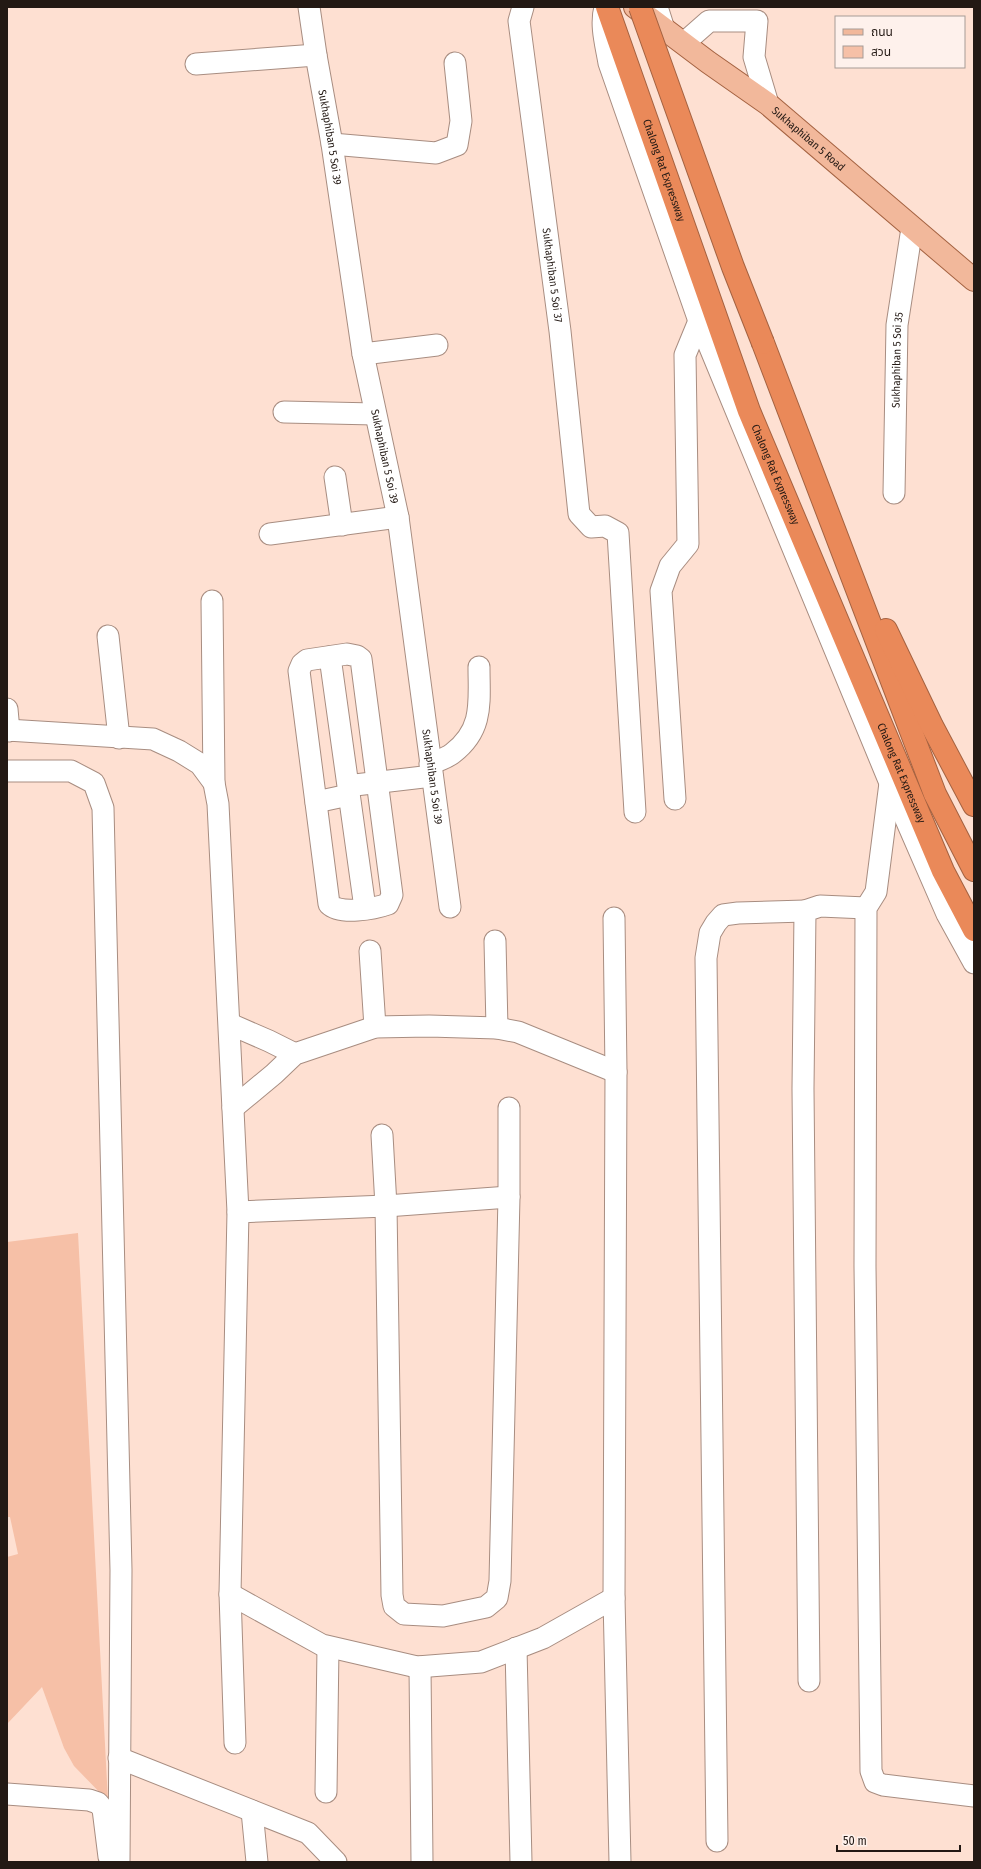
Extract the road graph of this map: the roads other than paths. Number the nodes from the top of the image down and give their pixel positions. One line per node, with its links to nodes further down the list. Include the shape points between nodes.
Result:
1 (309, 7): 10 (street, Sukhaphiban 5 Soi 39)
2 (524, 7): 44 (street, Sukhaphiban 5 Soi 37, via 519,22 560,331 579,514 591,527 605,526 618,533)
3 (606, 7): 17 (street, via 603,14 604,36 609,63); 51 (highway, Chalong Rat Expressway, via 749,411 943,871)
4 (635, 7): 8 (main road, Sukhaphiban 5 Road)
5 (640, 7): 22 (highway, Chalong Rat Expressway, bridge, via 733,267)
6 (709, 14): 7 (street); 9 (street)
7 (757, 14): 13 (street, via 754,57)
8 (660, 17): 9 (main road, Sukhaphiban 5 Road)
9 (684, 43): 13 (main road, Sukhaphiban 5 Road)
10 (316, 55): 11 (street); 14 (street, Sukhaphiban 5 Soi 39)
11 (196, 64)
12 (455, 64): 14 (street, via 461,121 457,145 436,153)
13 (768, 104): 15 (main road, Sukhaphiban 5 Road)
14 (332, 144): 19 (street, Sukhaphiban 5 Soi 39)
15 (912, 228): 16 (main road, Sukhaphiban 5 Road); 24 (street, Sukhaphiban 5 Soi 35, via 897,325)
16 (974, 280)
17 (698, 321): 39 (street); 41 (street, via 685,355 688,544 670,566 661,591)
18 (437, 345): 19 (street)
19 (363, 354): 21 (street, Sukhaphiban 5 Soi 39)
20 (284, 412): 21 (street)
21 (375, 414): 25 (street, Sukhaphiban 5 Soi 39)
22 (812, 473): 43 (highway, via 932,726); 45 (highway, Chalong Rat Expressway, via 935,794)
23 (334, 477): 26 (street)
24 (894, 494)
25 (398, 517): 26 (street); 36 (street, Sukhaphiban 5 Soi 39)
26 (342, 525): 27 (street)
27 (270, 534)
28 (212, 602): 38 (street)
29 (108, 636): 34 (street)
30 (330, 656): 37 (street, via 347,654 360,659); 40 (street); 42 (street, via 307,660 299,671)
31 (479, 667): 36 (street, via 479,713 469,737)
32 (7, 709): 33 (street)
33 (8, 731): 34 (street)
34 (119, 738): 38 (street, via 153,739 179,751 200,764)
35 (7, 770): 73 (street, via 71,771 94,782 103,808 121,1570)
36 (431, 770): 37 (street); 46 (street, Sukhaphiban 5 Soi 39)
37 (378, 782): 40 (street, via 354,785); 47 (street, via 392,895 388,904)
38 (214, 783): 55 (street, via 218,804)
39 (890, 783): 48 (street, via 876,892); 54 (street, via 947,914)
40 (349, 793): 42 (street); 47 (street)
41 (675, 799)
42 (316, 802): 47 (street, via 329,904 333,908 347,910)
43 (974, 804)
44 (635, 812)
45 (974, 870)
46 (450, 907)
47 (365, 908)
48 (866, 908): 49 (street, via 820,906); 76 (street, via 865,1266 871,1771 875,1782 883,1785)
49 (805, 911): 71 (street, via 803,1096); 78 (street, via 723,915 710,933 706,958)
50 (614, 918): 59 (street)
51 (974, 930)
52 (495, 941): 57 (street)
53 (370, 951): 56 (street)
54 (974, 963)
55 (230, 1024): 58 (street); 60 (street)
56 (375, 1027): 57 (street); 58 (street)
57 (497, 1028): 59 (street, via 518,1032)
58 (295, 1054): 60 (street)
59 (616, 1072): 67 (street)
60 (233, 1108): 65 (street)
61 (509, 1108): 63 (street)
62 (382, 1135): 64 (street)
63 (509, 1197): 64 (street); 64 (street, via 500,1581 497,1598 486,1606 443,1616 404,1614 394,1606 392,1595)
64 (386, 1206): 65 (street)
65 (238, 1212): 66 (street)
66 (230, 1594): 68 (street); 72 (street)
67 (614, 1598): 69 (street, via 543,1638); 85 (street)
68 (328, 1647): 70 (street); 74 (street)
69 (516, 1648): 70 (street, via 481,1662); 84 (street)
70 (420, 1667): 83 (street)
71 (809, 1681)
72 (235, 1743)
73 (120, 1758): 77 (street); 80 (street)
74 (326, 1792)
75 (7, 1794): 79 (street, via 89,1800 98,1803 103,1809)
76 (974, 1796)
77 (252, 1811): 81 (street); 82 (street, via 308,1833)
78 (717, 1841)
79 (109, 1862)
80 (119, 1862)
81 (256, 1862)
82 (336, 1862)
83 (422, 1862)
84 (521, 1862)
85 (620, 1862)

